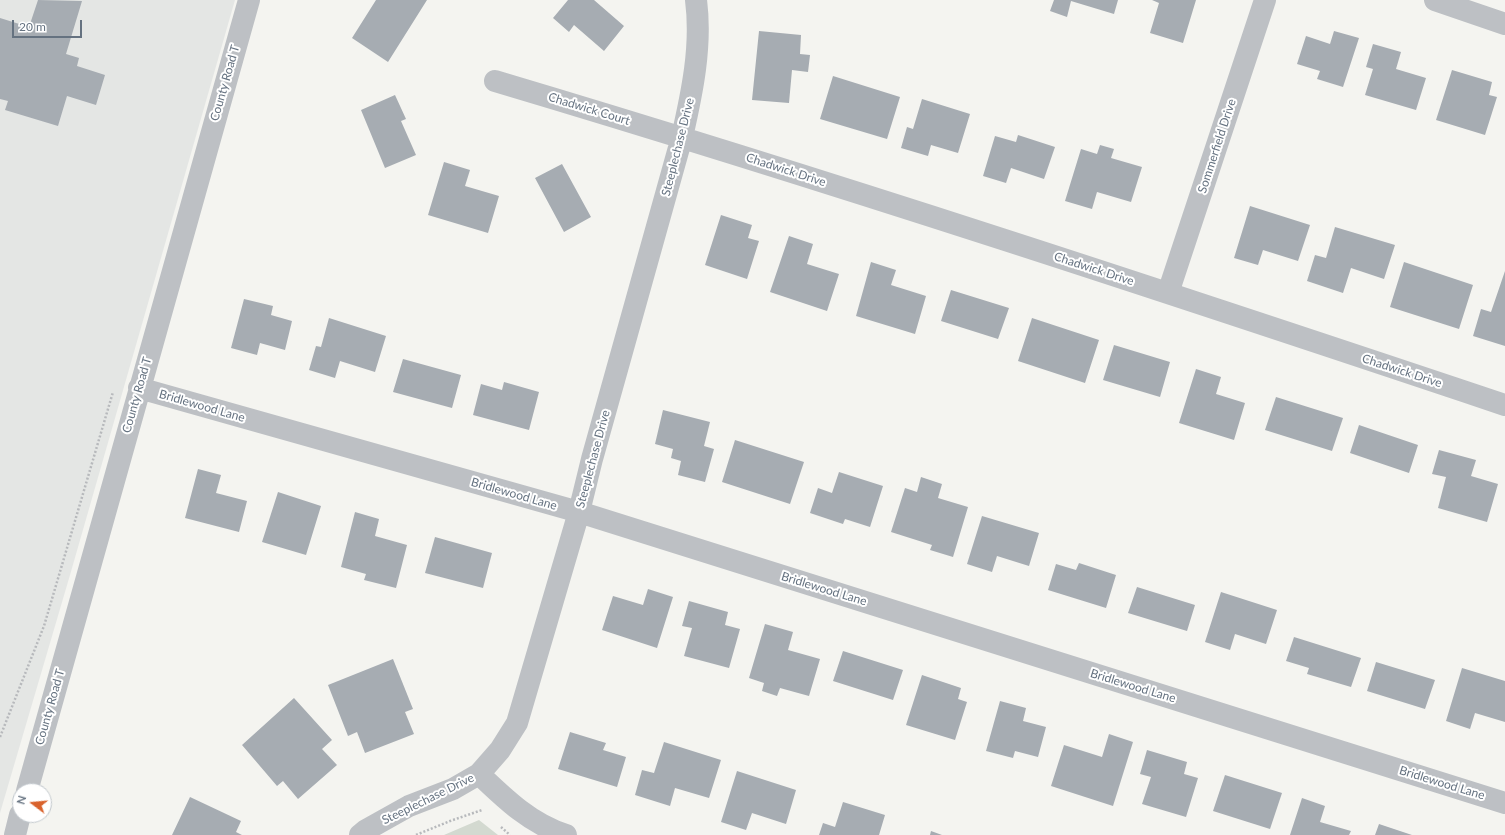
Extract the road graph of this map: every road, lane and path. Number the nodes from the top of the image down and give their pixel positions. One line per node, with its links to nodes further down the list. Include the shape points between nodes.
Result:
1 (249, 0): 9 (street, County Road T)
2 (696, 0): 7 (street, Steeplechase Drive, via 697,49 690,103)
3 (1265, 0): 8 (street, Sommerfield Drive)
4 (1435, 0): 5 (street)
5 (1505, 24)
6 (496, 81): 7 (street, Chadwick Court)
7 (682, 137): 8 (street, Chadwick Drive); 12 (street, Steeplechase Drive)
8 (1168, 293): 11 (street, Chadwick Drive)
9 (139, 388): 12 (street, Bridlewood Lane); 15 (street, County Road T)
10 (114, 389): 13 (path, via 44,626)
11 (1505, 405)
12 (578, 512): 14 (street, Steeplechase Drive, via 517,723); 16 (street, Bridlewood Lane)
13 (0, 737)
14 (485, 780): 19 (street, Steeplechase Drive, via 454,788 409,806); 20 (path, via 482,810); 21 (street, via 513,806)
15 (29, 783)
16 (1505, 803)
17 (18, 823): 18 (street)
18 (15, 835)
19 (360, 835)
20 (416, 835)
21 (566, 835)

